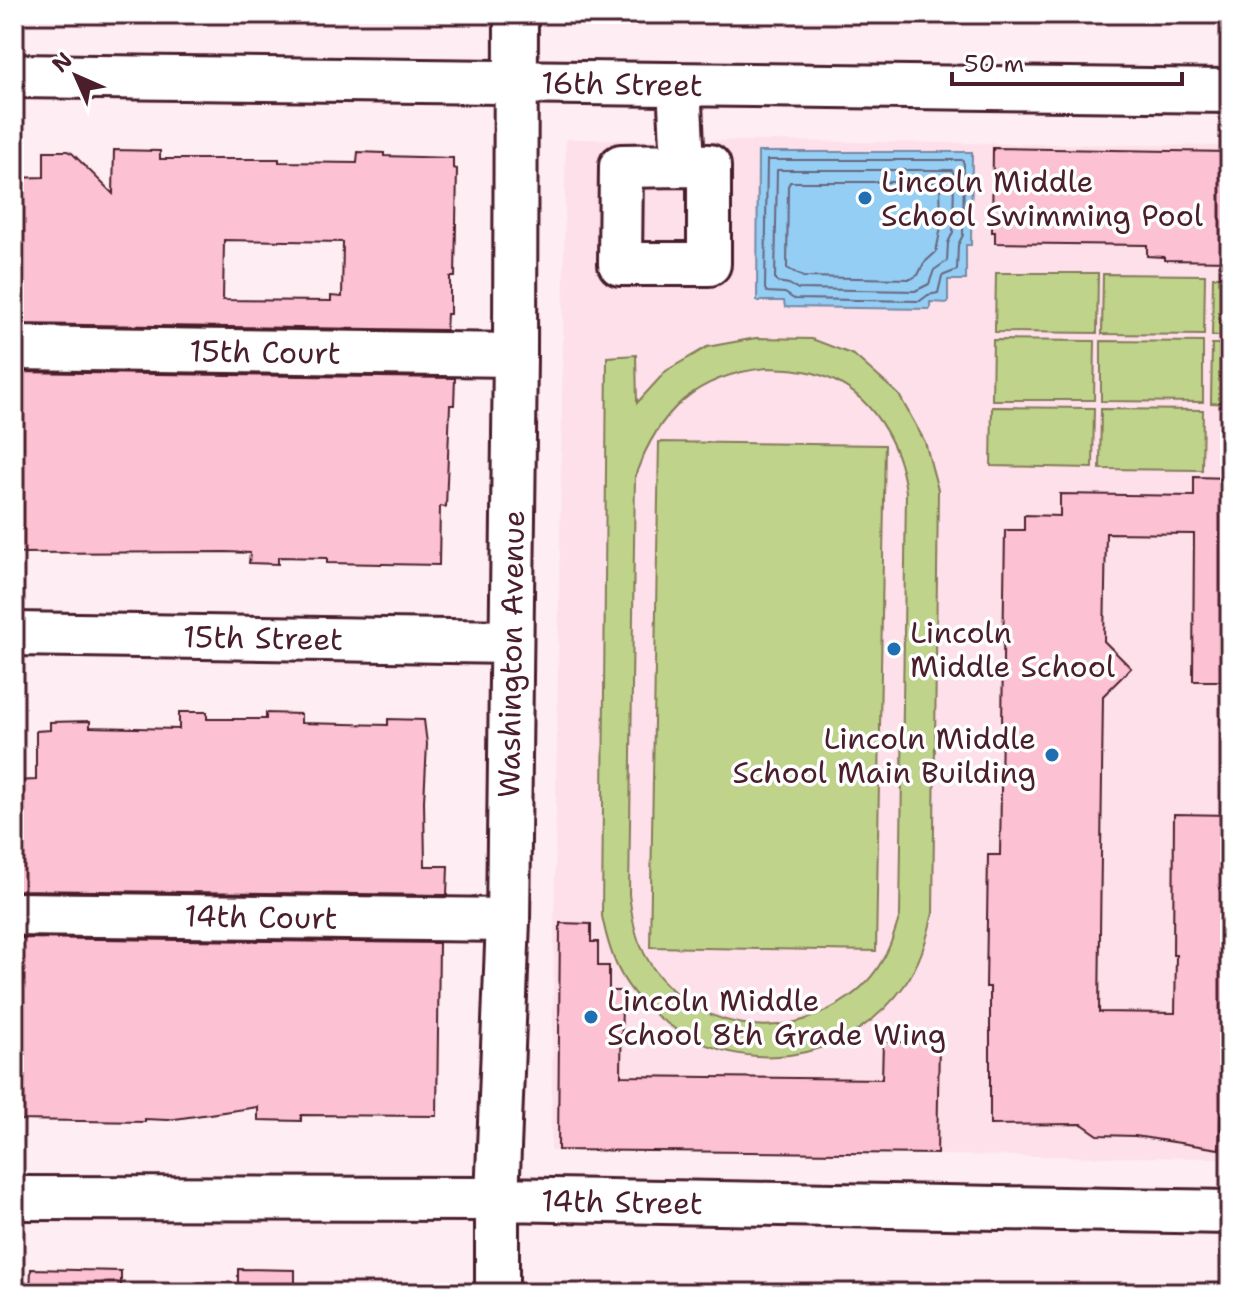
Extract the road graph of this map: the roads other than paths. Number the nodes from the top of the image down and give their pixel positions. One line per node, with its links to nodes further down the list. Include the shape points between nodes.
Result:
1 (516, 14): 3 (street, Washington Avenue)
2 (14, 76): 3 (street, 16th Street)
3 (514, 82): 4 (street, 16th Street); 8 (street, Washington Avenue)
4 (679, 84): 5 (street, 16th Street); 6 (street)
5 (1230, 91)
6 (683, 165)
7 (14, 348): 8 (street, 15th Court)
8 (515, 355): 10 (street, Washington Avenue)
9 (14, 634): 10 (street, 15th Street)
10 (511, 642): 12 (street, Washington Avenue)
11 (14, 914): 12 (street, 14th Court)
12 (508, 920): 14 (street, Washington Avenue)
13 (14, 1198): 14 (street, 14th Street)
14 (497, 1199): 15 (street, 14th Street); 16 (street, Washington Avenue)
15 (1230, 1212)
16 (497, 1293)

